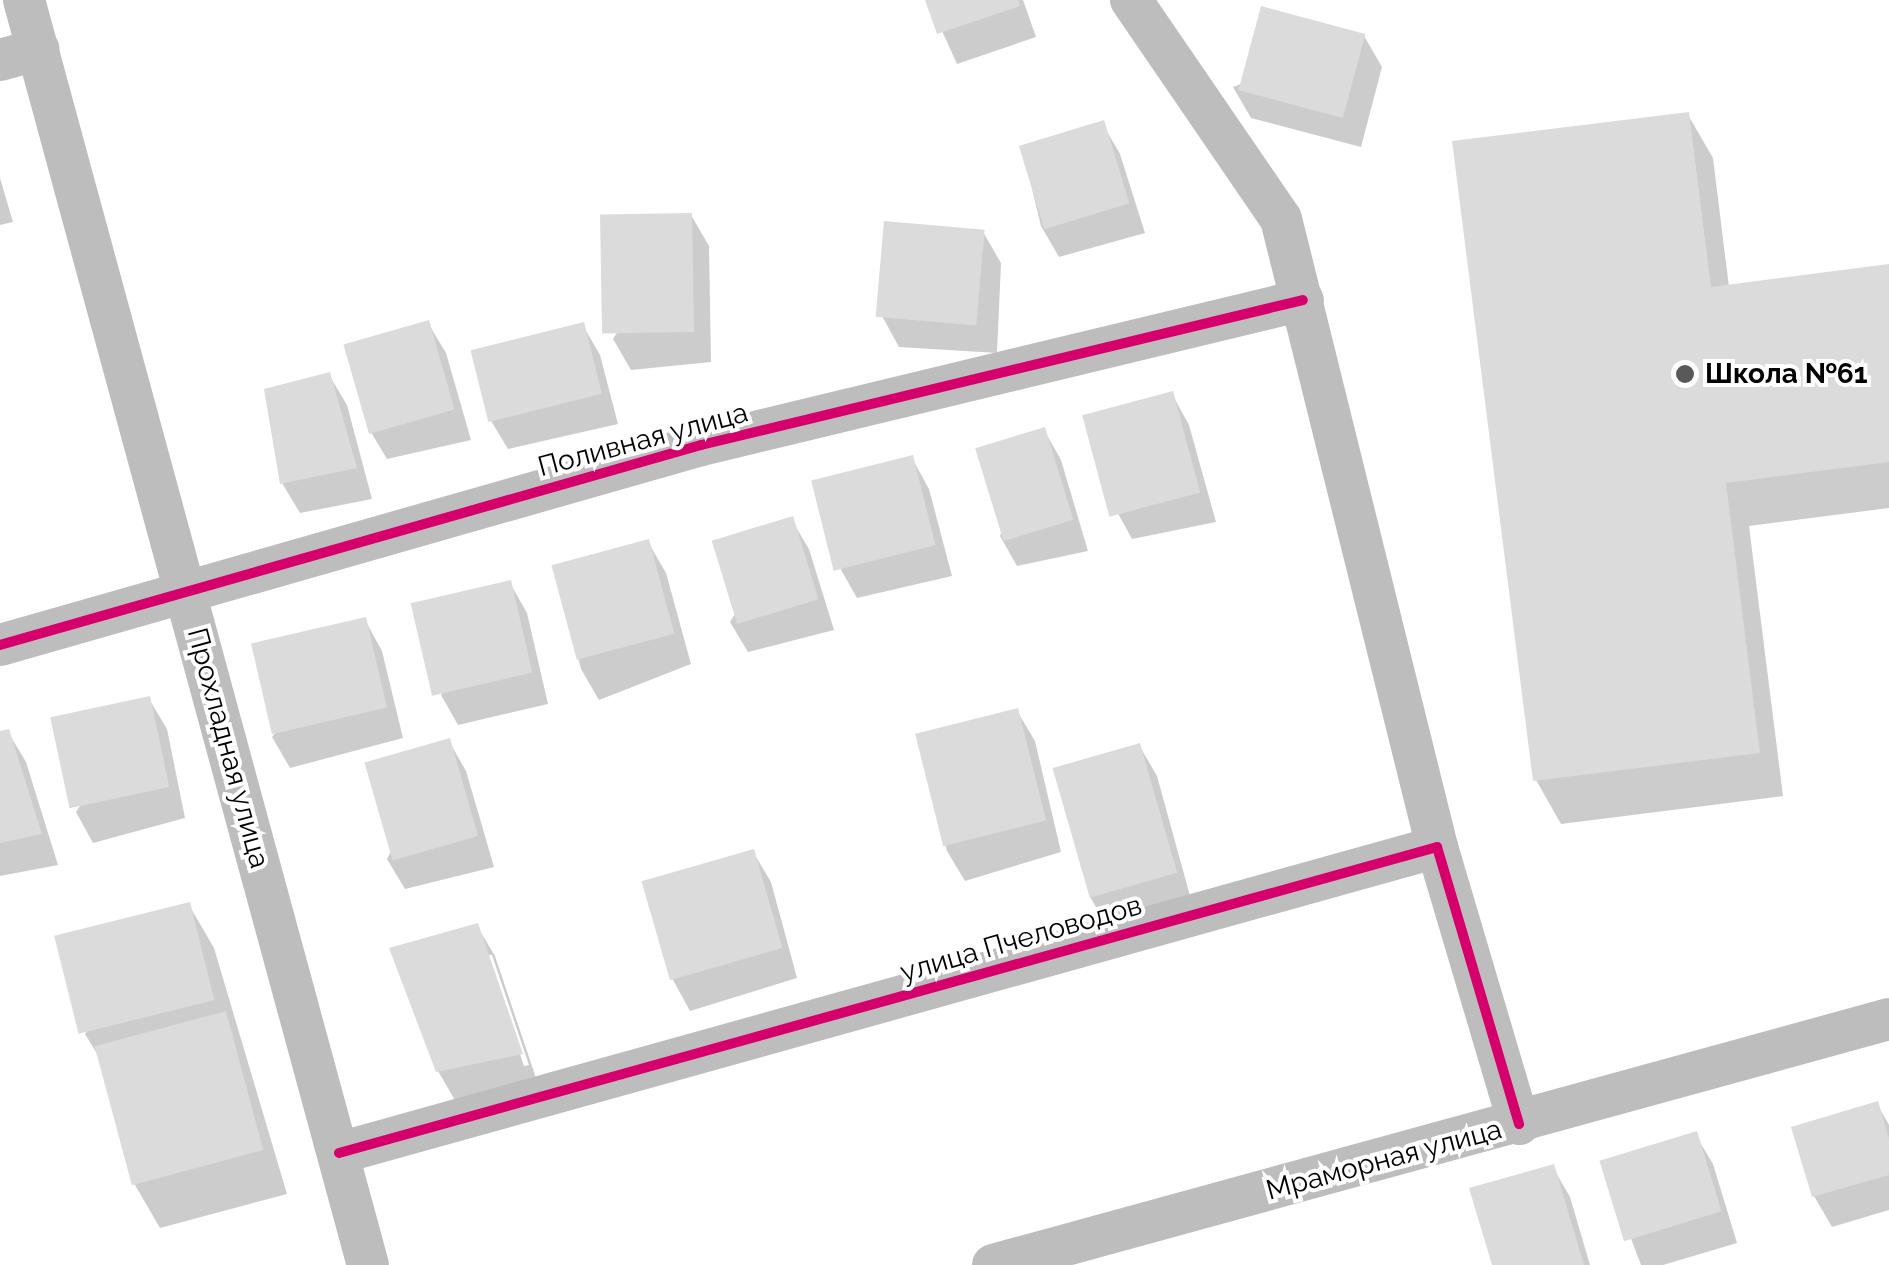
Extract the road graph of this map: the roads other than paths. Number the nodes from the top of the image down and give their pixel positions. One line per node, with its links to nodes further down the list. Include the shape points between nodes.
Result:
1 (24, 0): 3 (street, Прохладная улица)
2 (1132, 0): 4 (street, via 1281,219)
3 (19, 54): 5 (street, Прохладная улица)
4 (1303, 300): 5 (street, Поливная улица, via 700,445); 7 (street)
5 (185, 592): 6 (street, Поливная улица); 10 (street, Прохладная улица)
6 (0, 645)
7 (1437, 847): 9 (street); 10 (street, улица Пчеловодов)
8 (1889, 1019): 9 (street, Мраморная улица)
9 (1519, 1124): 12 (street, Мраморная улица)
10 (339, 1152): 11 (street, Прохладная улица)
11 (368, 1265)
12 (993, 1265)

